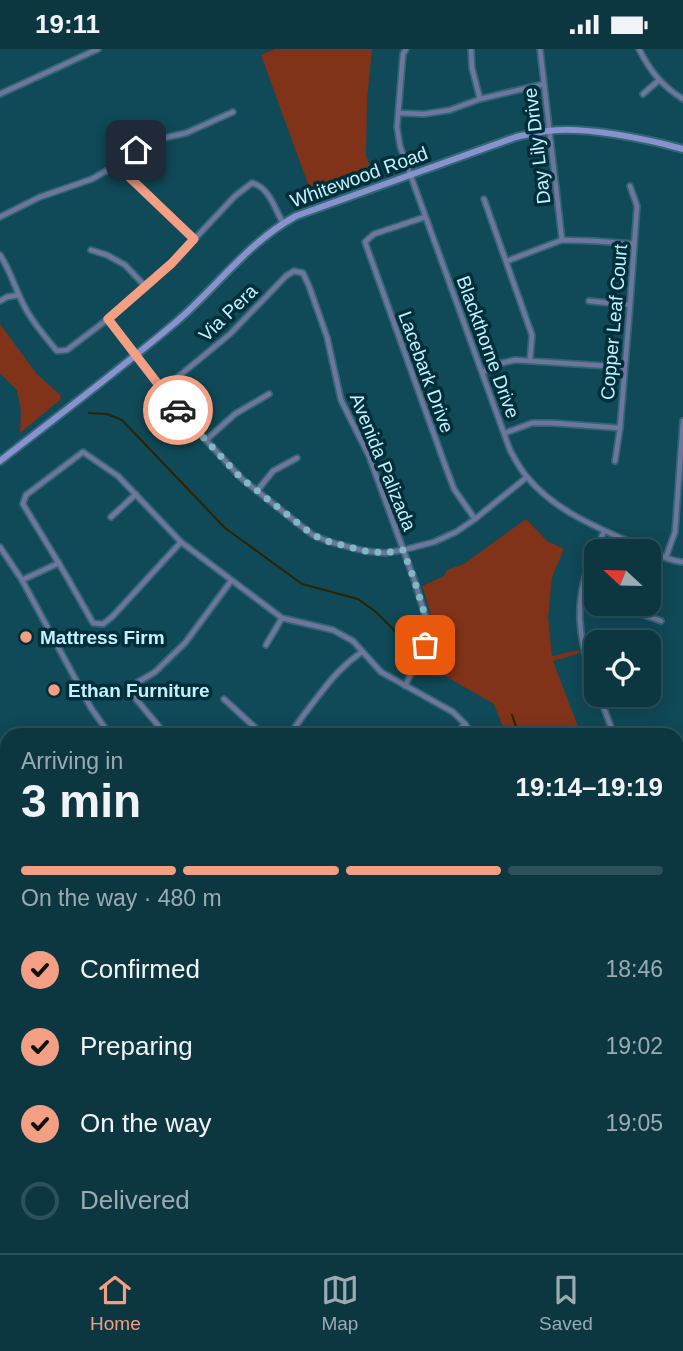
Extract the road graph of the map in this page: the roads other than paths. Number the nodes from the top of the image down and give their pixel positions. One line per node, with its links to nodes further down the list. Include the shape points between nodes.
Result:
1 (97, 49): 8 (street)
2 (406, 49): 13 (street, Blackthorne Drive)
3 (471, 49): 10 (street)
4 (540, 49): 7 (street, Day Lily Drive)
5 (639, 49): 6 (street)
6 (659, 80): 9 (street); 11 (street)
7 (544, 84): 10 (street); 14 (street, Day Lily Drive)
8 (0, 94)
9 (643, 94)
10 (480, 99): 13 (street, via 450,110)
11 (683, 99)
12 (233, 112): 16 (street, via 186,134 159,139)
13 (398, 113): 17 (street, Blackthorne Drive, via 400,146)
14 (550, 130): 15 (main road, Whitewood Road, via 586,131); 17 (main road, Whitewood Road, via 516,137); 24 (street, Day Lily Drive)
15 (683, 149)
16 (120, 163): 20 (street); 23 (street)
17 (411, 174): 21 (street, Blackthorne Drive); 22 (main road, Whitewood Road)
18 (630, 186): 25 (street, Copper Leaf Court, via 636,206)
19 (484, 199): 28 (street)
20 (0, 216)
21 (425, 217): 39 (street, Blackthorne Drive); 54 (street, Lacebark Drive, via 374,234 365,242 454,489)
22 (283, 223): 23 (street, via 265,190 253,183); 36 (main road, Whitewood Road)
23 (194, 239): 30 (street)
24 (562, 240): 25 (street); 28 (street)
25 (634, 244): 34 (street, Copper Leaf Court)
26 (91, 250): 30 (street, via 125,265)
27 (0, 255): 31 (street)
28 (507, 261): 37 (street, via 532,335)
29 (309, 286): 40 (street, Via Pera, via 303,273 294,271 286,276 230,334); 58 (street, Avenida Palizada, via 327,337 341,400 369,457)
30 (146, 287): 35 (street)
31 (19, 295): 32 (street); 35 (street, via 57,351 67,350)
32 (0, 300)
33 (589, 301): 34 (street)
34 (630, 305): 38 (street, Copper Leaf Court)
35 (108, 319): 36 (street)
36 (135, 356): 40 (street); 47 (main road, Whitewood Road)
37 (530, 360): 38 (street); 39 (street, via 498,364)
38 (624, 367): 43 (street, Copper Leaf Court)
39 (483, 372): 44 (street, Blackthorne Drive)
40 (162, 390): 45 (street)
41 (269, 394): 45 (street, via 235,414)
42 (683, 421): 52 (street)
43 (620, 428): 44 (street, via 532,423); 48 (street, Copper Leaf Court)
44 (505, 433): 49 (street, Blackthorne Drive)
45 (206, 440): 50 (street)
46 (297, 458): 50 (street, via 273,471)
47 (0, 461)
48 (615, 461)
49 (527, 477): 54 (street); 55 (street, Blackthorne Drive, via 551,500)
50 (257, 491): 58 (street, via 313,535 330,542 384,553)
51 (136, 494): 53 (street); 56 (street); 61 (street, via 83,452 26,495 23,504)
52 (680, 494): 59 (street)
53 (111, 517)
54 (475, 519): 58 (street, via 434,542)
55 (604, 531): 59 (street, Blackthorne Drive); 64 (street)
56 (181, 542): 61 (street, via 103,624 93,623); 63 (street)
57 (0, 547): 62 (street)
58 (403, 550): 72 (street, Avenida Palizada, via 428,625 425,645)
59 (666, 557): 60 (street, Blackthorne Drive)
60 (683, 562)
61 (59, 563): 62 (street)
62 (22, 580): 76 (street)
63 (232, 581): 67 (street); 77 (street, via 185,643 132,690)
64 (581, 597): 65 (street); 71 (street)
65 (584, 597)
66 (646, 616): 68 (street)
67 (282, 618): 69 (street); 70 (street, via 333,630)
68 (660, 621)
69 (266, 645)
70 (362, 652): 72 (street, via 381,672); 79 (street, via 334,675)
71 (584, 652)
72 (405, 686): 75 (street)
73 (224, 699): 78 (street)
74 (603, 707): 82 (street)
75 (466, 724): 80 (street); 81 (street)
76 (105, 728)
77 (160, 728)
78 (256, 728)
79 (294, 728)
80 (462, 728)
81 (468, 728)
82 (611, 728)

